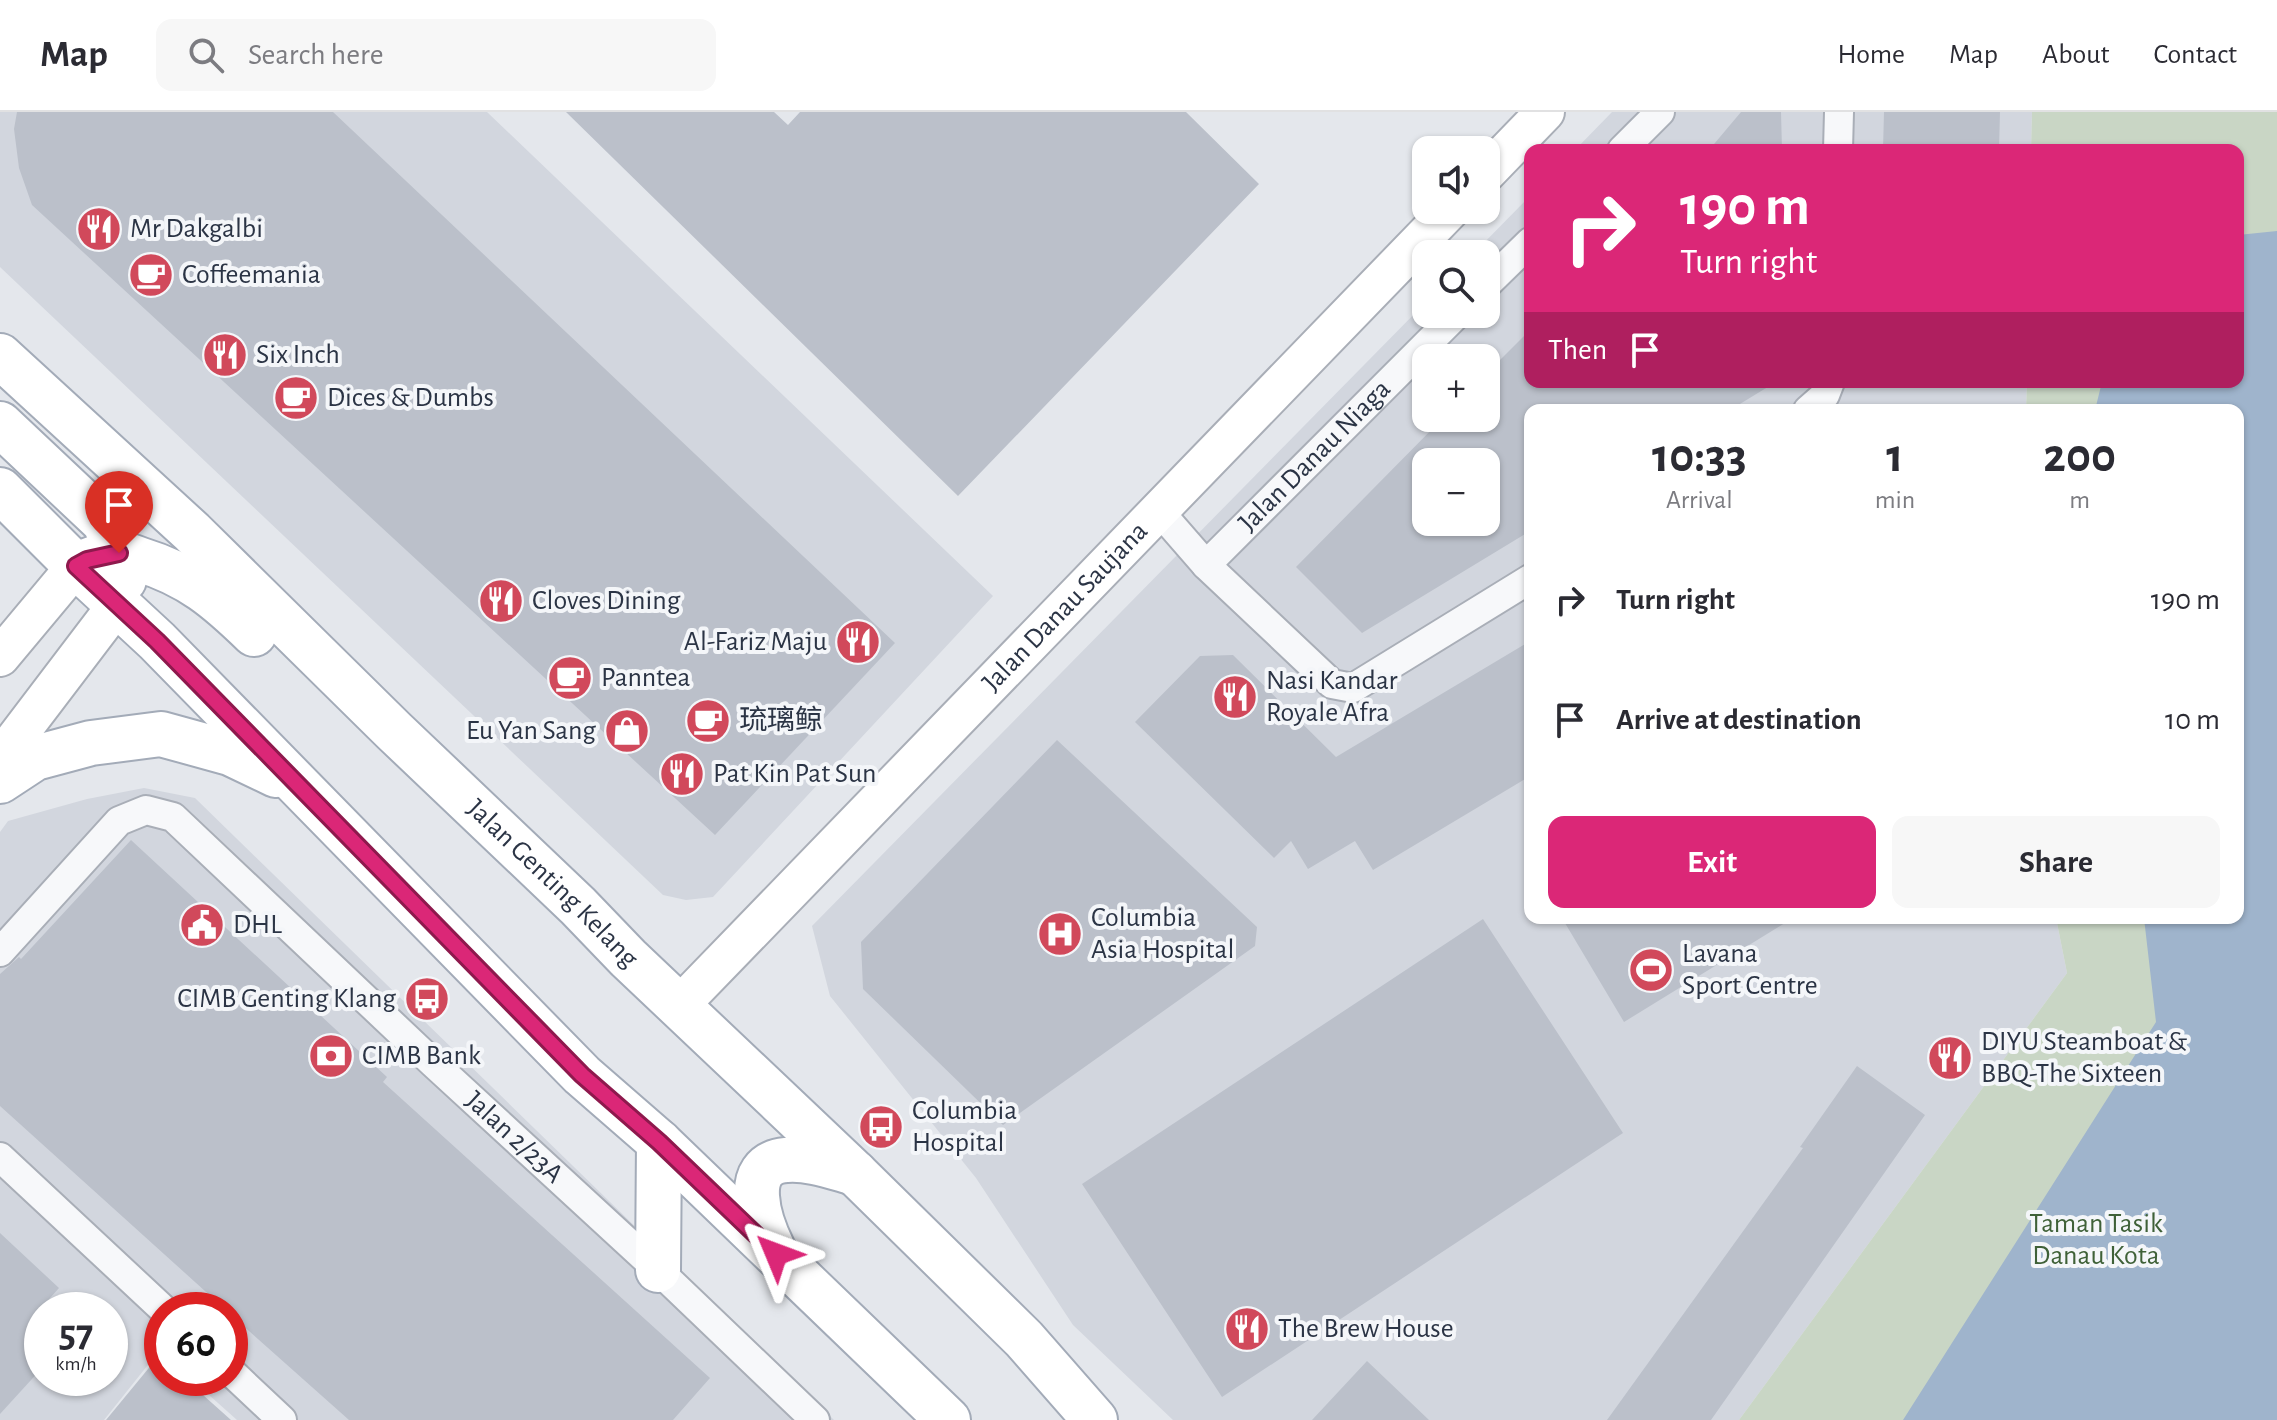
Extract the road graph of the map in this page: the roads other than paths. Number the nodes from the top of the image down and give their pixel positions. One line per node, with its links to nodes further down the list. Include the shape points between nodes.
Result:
1 (1545, 112): 6 (street)
2 (1660, 112): 4 (street)
3 (1839, 112): 5 (street)
4 (1628, 144)
5 (1838, 144)
6 (1500, 159)
7 (1436, 224): 16 (street, Jalan Danau Saujana)
8 (1524, 248): 9 (street)
9 (1500, 271)
10 (1443, 328): 18 (street, Jalan Danau Niaga)
11 (0, 356): 27 (main road, Jalan Genting Kelang, via 192,532)
12 (1828, 388): 13 (street)
13 (1815, 404)
14 (0, 424): 17 (main road, via 104,522)
15 (0, 490): 19 (main road)
16 (1159, 511): 18 (street); 27 (street, Jalan Danau Saujana)
17 (119, 553): 19 (main road); 21 (main road, via 124,587); 28 (main road, via 177,574 217,598 637,1006)
18 (1206, 565): 20 (street, via 1332,684 1353,688)
19 (76, 566): 21 (main road); 22 (street)
20 (1524, 583)
21 (117, 605): 23 (street); 25 (main road)
22 (0, 657)
23 (0, 759)
24 (0, 781): 25 (main road, via 35,758 91,743 161,734 230,753)
25 (300, 787): 29 (main road, via 582,1075)
26 (0, 952): 33 (street, Jalan 2/23A, via 119,821 146,810 173,817)
27 (680, 1005): 28 (main road, Jalan Genting Kelang)
28 (721, 1044): 31 (main road, Jalan Genting Kelang)
29 (659, 1142): 32 (main road); 33 (main road)
30 (0, 1157): 34 (street)
31 (855, 1173): 32 (main road, via 795,1159 764,1170 758,1184 758,1213); 39 (main road, Jalan Genting Kelang, via 1024,1339)
32 (776, 1254): 38 (main road)
33 (658, 1270): 37 (street, Jalan 2/23A)
34 (145, 1292)
35 (248, 1388): 36 (street)
36 (282, 1420)
37 (815, 1420)
38 (948, 1420)
39 (1095, 1420)

